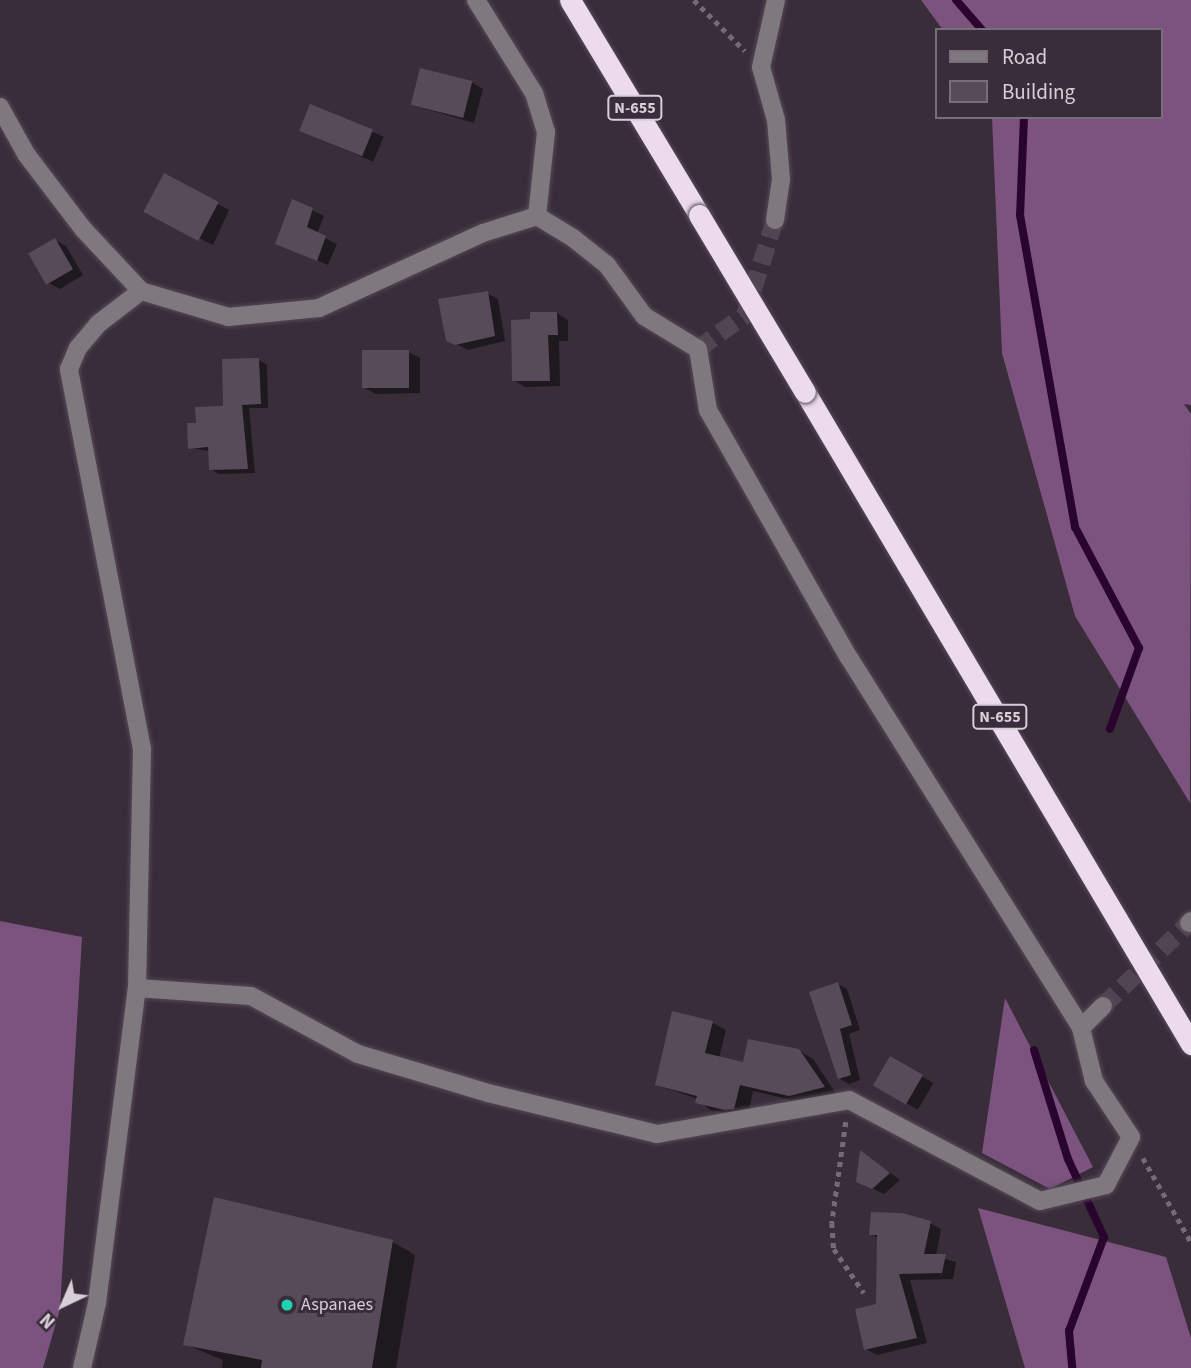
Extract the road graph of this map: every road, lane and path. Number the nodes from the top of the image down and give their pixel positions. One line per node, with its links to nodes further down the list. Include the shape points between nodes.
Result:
1 (476, 0): 7 (street, via 534,93 546,132)
2 (570, 0): 13 (highway, N-655, bridge)
3 (694, 0): 5 (path)
4 (776, 0): 5 (street)
5 (761, 67): 8 (street, via 776,120)
6 (0, 107): 9 (street, via 26,154 84,230)
7 (537, 216): 9 (street, via 483,233 319,308 228,317); 12 (street, via 607,265 644,316 698,349 708,410 779,536 848,656)
8 (775, 220)
9 (141, 291): 10 (street, via 98,324 78,348 69,369 142,748)
10 (137, 988): 14 (street, via 251,996 358,1054 488,1093 657,1134); 18 (street, via 97,1303)
11 (1103, 1006): 12 (street)
12 (1081, 1028): 15 (street, via 1094,1081)
13 (1191, 1044)
14 (849, 1100): 15 (street, via 1040,1201 1106,1185); 17 (path, via 832,1223 834,1248)
15 (1131, 1137): 16 (path)
16 (1191, 1242)
17 (864, 1293)
18 (82, 1368)

